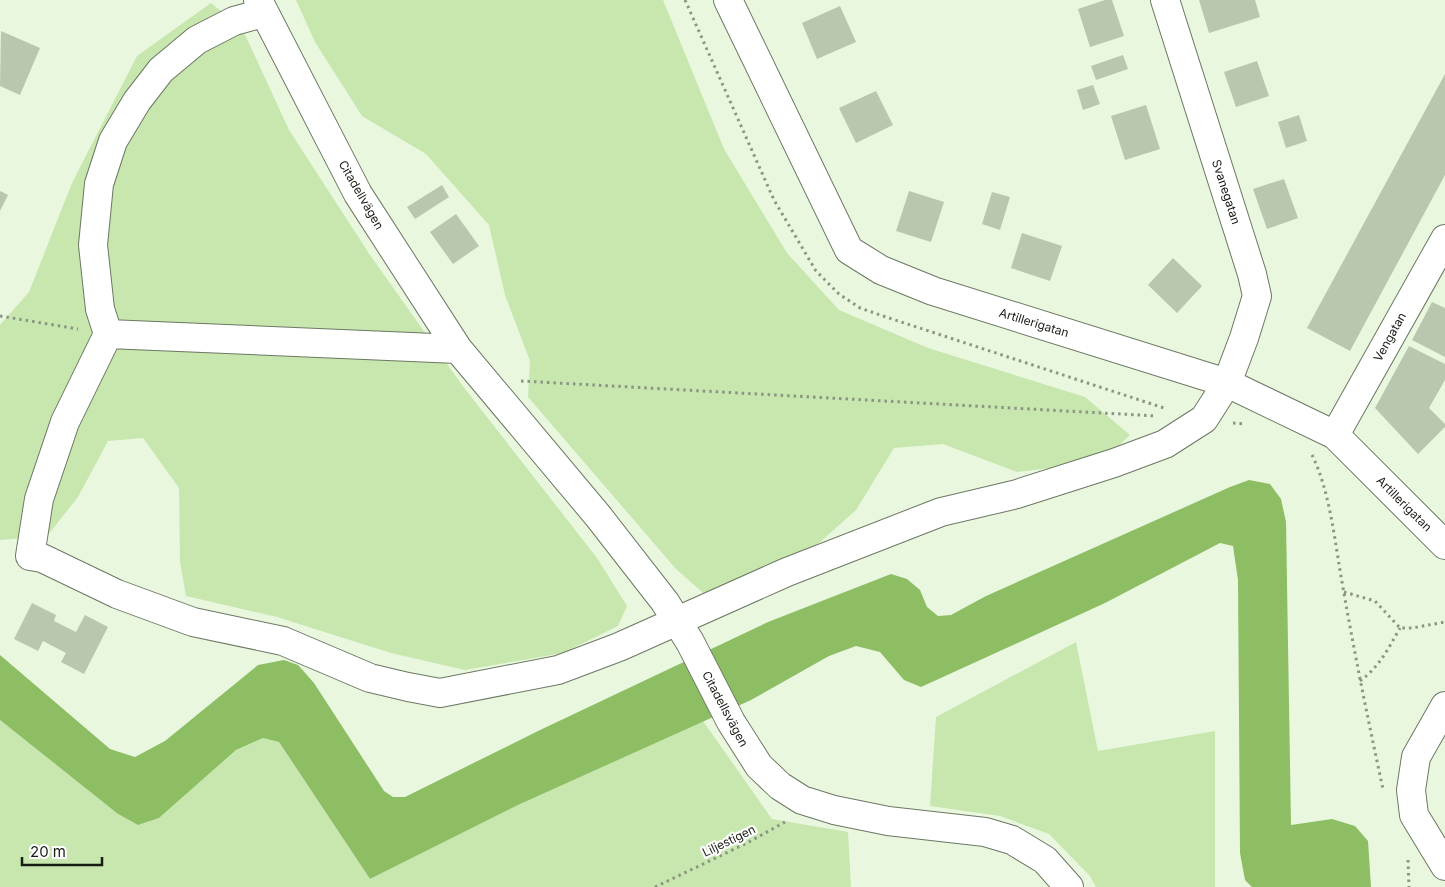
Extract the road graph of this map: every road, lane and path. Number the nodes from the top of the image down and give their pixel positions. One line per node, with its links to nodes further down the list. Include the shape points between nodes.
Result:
1 (728, 0): 9 (street, Artillerigatan, via 849,250 881,270 933,291)
2 (1165, 0): 9 (street, Svanegatan, via 1257,296)
3 (260, 7): 6 (street, via 197,40 161,70 137,101 113,141 99,184 93,245 100,309); 7 (street, Citadellvägen, via 358,194)
4 (1445, 239): 13 (street, Vengatan)
5 (0, 316): 6 (path)
6 (108, 334): 7 (street); 19 (street, via 65,422 39,500 30,556 42,558 117,594 193,622 284,641 370,678 440,693 558,670 619,647)
7 (458, 349): 8 (street, Citadellvägen)
8 (483, 379): 10 (path); 19 (street, Citadellsvägen, via 598,516)
9 (1227, 383): 11 (street, Svanegatan); 13 (street, Artillerigatan)
10 (1161, 416)
11 (1204, 419): 12 (path); 19 (street, via 1165,444 1122,460 1017,494 941,512 787,572)
12 (1252, 425)
13 (1335, 435): 15 (street, Artillerigatan)
14 (1308, 448): 16 (path, via 1317,464 1326,498)
15 (1445, 545)
16 (1344, 592): 18 (path, via 1375,601); 20 (path)
17 (1445, 622): 18 (path)
18 (1400, 628): 20 (path, via 1384,657)
19 (684, 631): 23 (street, Citadellsvägen, via 731,722 759,766 780,786)
20 (1360, 681): 22 (path)
21 (1445, 706): 24 (street, via 1416,757 1410,790 1414,815)
22 (1386, 796)
23 (802, 800): 25 (path, Liljestigen, via 784,823); 26 (street, Citadellsvägen, via 888,821 985,832 1012,840 1045,860)
24 (1445, 866)
25 (656, 887)
26 (1068, 887)

